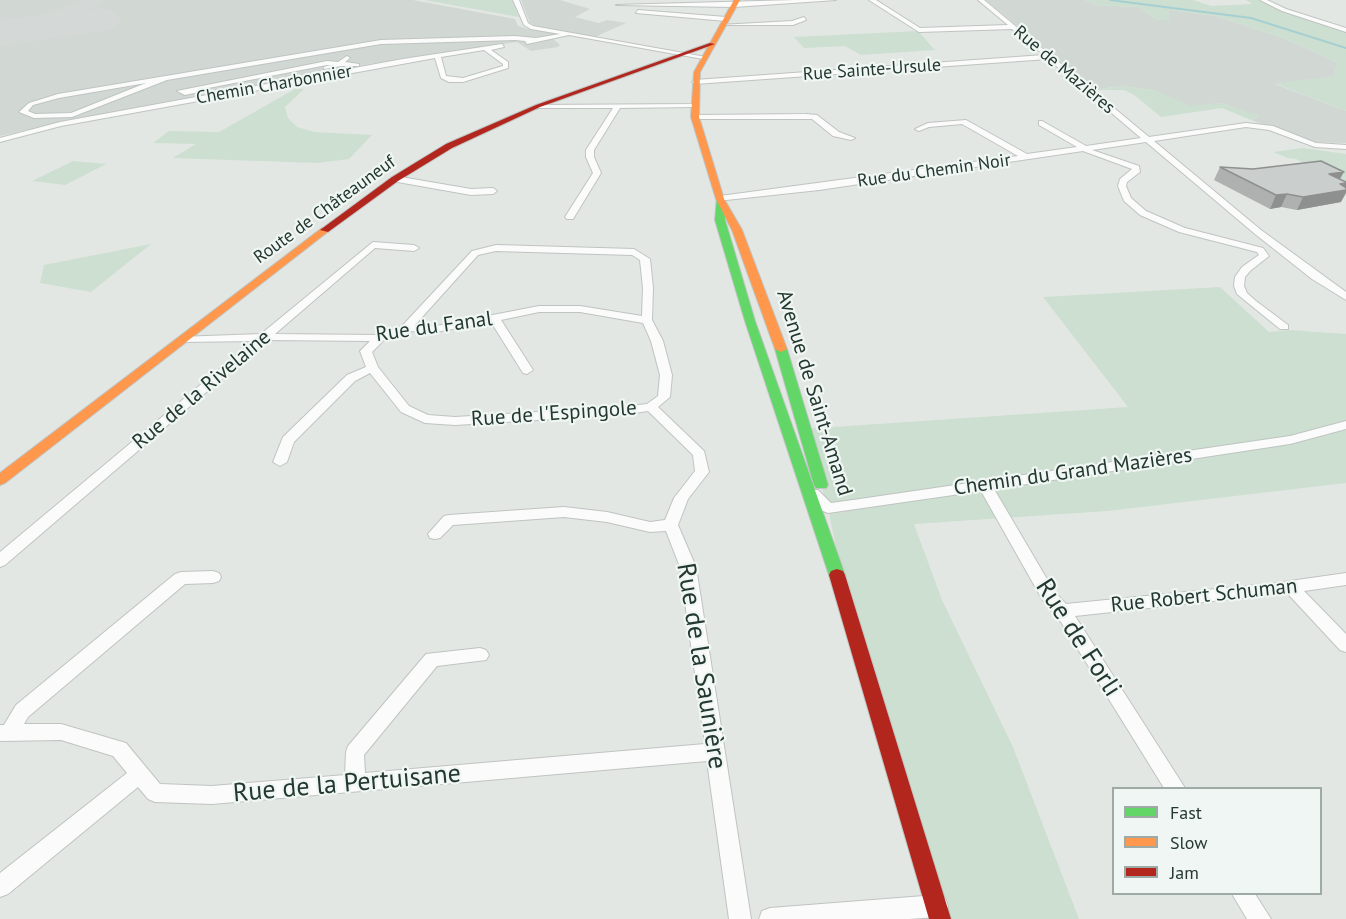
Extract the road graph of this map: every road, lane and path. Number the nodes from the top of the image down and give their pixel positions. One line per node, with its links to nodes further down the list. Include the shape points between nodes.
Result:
1 (516, 0): 13 (street, via 526,24)
2 (833, 0): 6 (street)
3 (872, 0): 11 (street, via 919,30)
4 (981, 0): 11 (street, Rue de Mazières)
5 (1263, 0): 12 (street)
6 (735, 3): 7 (street); 10 (main road, Avenue de Saint-Amand)
7 (619, 5)
8 (612, 9): 10 (street)
9 (804, 20): 10 (street)
10 (725, 22): 17 (main road, Avenue de Saint-Amand)
11 (1013, 27): 22 (street, Rue de Mazières)
12 (1346, 30)
13 (558, 32): 14 (street); 15 (street, Chemin Charbonnier)
14 (568, 34): 15 (street, Chemin Charbonnier); 19 (street)
15 (550, 37): 16 (street, Chemin Charbonnier)
16 (535, 40): 18 (street, Chemin Charbonnier); 26 (street, via 381,42)
17 (712, 44): 19 (main road, Route de Châteauneuf); 21 (main road, Avenue de Saint-Amand)
18 (486, 48): 20 (street, Chemin Charbonnier); 20 (street, via 506,67 463,80 442,77)
19 (681, 55): 21 (street); 28 (main road, Route de Châteauneuf)
20 (438, 56): 25 (street, Chemin Charbonnier)
21 (704, 57): 27 (main road, Avenue de Saint-Amand)
22 (1048, 57): 27 (street, Rue Sainte-Ursule); 34 (street, Rue de Mazières)
23 (348, 58): 24 (street)
24 (341, 64): 24 (street, via 316,65 180,91 185,93); 25 (street)
25 (371, 68): 35 (street, Chemin Charbonnier, via 60,124)
26 (168, 77): 26 (street, via 58,96 31,104 23,112 34,116 72,115)
27 (695, 82): 30 (main road, Avenue de Saint-Amand)
28 (538, 106): 29 (street); 39 (main road, Route de Châteauneuf, via 449,146)
29 (618, 106): 30 (street); 42 (street, via 590,150 597,172)
30 (695, 112): 33 (street, via 814,117 836,134); 41 (main road, Avenue de Saint-Amand)
31 (1042, 123): 37 (street)
32 (919, 129): 38 (street, via 963,122)
33 (851, 138)
34 (1146, 139): 36 (street, via 1250,124 1315,146); 37 (street, Rue du Chemin Noir); 44 (street, Rue de Mazières)
35 (0, 140)
36 (1346, 147)
37 (1084, 149): 38 (street, Rue du Chemin Noir); 45 (street, via 1136,168 1122,186 1127,199 1143,213 1182,231)
38 (1026, 157): 41 (street, Rue du Chemin Noir)
39 (395, 179): 40 (street, via 471,192); 55 (main road, Route de Châteauneuf)
40 (493, 191)
41 (720, 199): 49 (main road, Avenue de Saint-Amand, via 720,220); 50 (main road, Avenue de Saint-Amand, via 737,230)
42 (570, 217)
43 (414, 248): 53 (street, Rue de la Rivelaine, via 373,245)
44 (1282, 251): 45 (street); 46 (street, Rue de Mazières)
45 (1261, 252): 51 (street, via 1264,256 1246,269 1239,286 1251,303)
46 (1346, 297)
47 (494, 318): 48 (street, Rue du Fanal, via 539,309 570,309); 52 (street, Rue du Fanal, via 436,329); 59 (street)
48 (647, 320): 52 (street, Rue de l'Espingole, via 645,259 634,252 496,248 475,253); 60 (street, Rue de l'Espingole, via 666,375 664,398)
49 (750, 321): 50 (main road); 58 (main road, Avenue de Saint-Amand)
50 (772, 321): 56 (main road, Avenue de Saint-Amand)
51 (1284, 327)
52 (406, 328): 54 (street, Rue du Fanal)
53 (265, 337): 54 (street, Rue du Fanal); 55 (street, Rue du Fanal); 69 (street, Rue de la Rivelaine)
54 (380, 338): 57 (street, via 366,351)
55 (183, 339): 63 (main road, Route de Châteauneuf)
56 (786, 367): 58 (main road); 66 (main road, Avenue de Saint-Amand)
57 (372, 368): 60 (street, Rue de l'Espingole, via 405,409 424,419 455,421); 62 (street, via 351,378 288,440)
58 (766, 368): 65 (main road, Avenue de Saint-Amand)
59 (527, 370)
60 (651, 407): 67 (street, via 699,454 702,472 681,498)
61 (1346, 425): 64 (street, Chemin du Grand Mazières, via 1290,440)
62 (280, 462)
63 (0, 480)
64 (985, 485): 66 (street, Chemin du Grand Mazières); 74 (street, Rue de Forli, via 1048,595)
65 (808, 487): 66 (street); 73 (main road, Avenue de Saint-Amand)
66 (828, 508): 73 (main road, Avenue de Saint-Amand)
67 (671, 525): 68 (street, via 650,527 564,512 449,520); 78 (street, Rue de la Saunière, via 688,567)
68 (435, 534)
69 (0, 561)
70 (213, 577): 77 (street, via 181,578 22,711)
71 (1346, 579): 72 (street, Rue Robert Schuman)
72 (1291, 587): 74 (street, Rue Robert Schuman); 75 (street)
73 (848, 606): 84 (main road, Avenue de Saint-Amand)
74 (1063, 611): 81 (street, Rue de Forli)
75 (1346, 645)
76 (480, 655): 80 (street, via 432,659 355,752)
77 (5, 733): 79 (street, Rue de la Pertuisane, via 62,732 118,749)
78 (716, 752): 80 (street, Rue de la Pertuisane); 85 (street, Rue de la Saunière)
79 (140, 774): 80 (street, Rue de la Pertuisane, via 155,793 212,795); 82 (street)
80 (355, 784)
81 (1174, 787)
82 (0, 886)
83 (1244, 895): 87 (street)
84 (938, 913): 86 (street)
85 (740, 919)
86 (770, 919)
87 (1260, 919)

